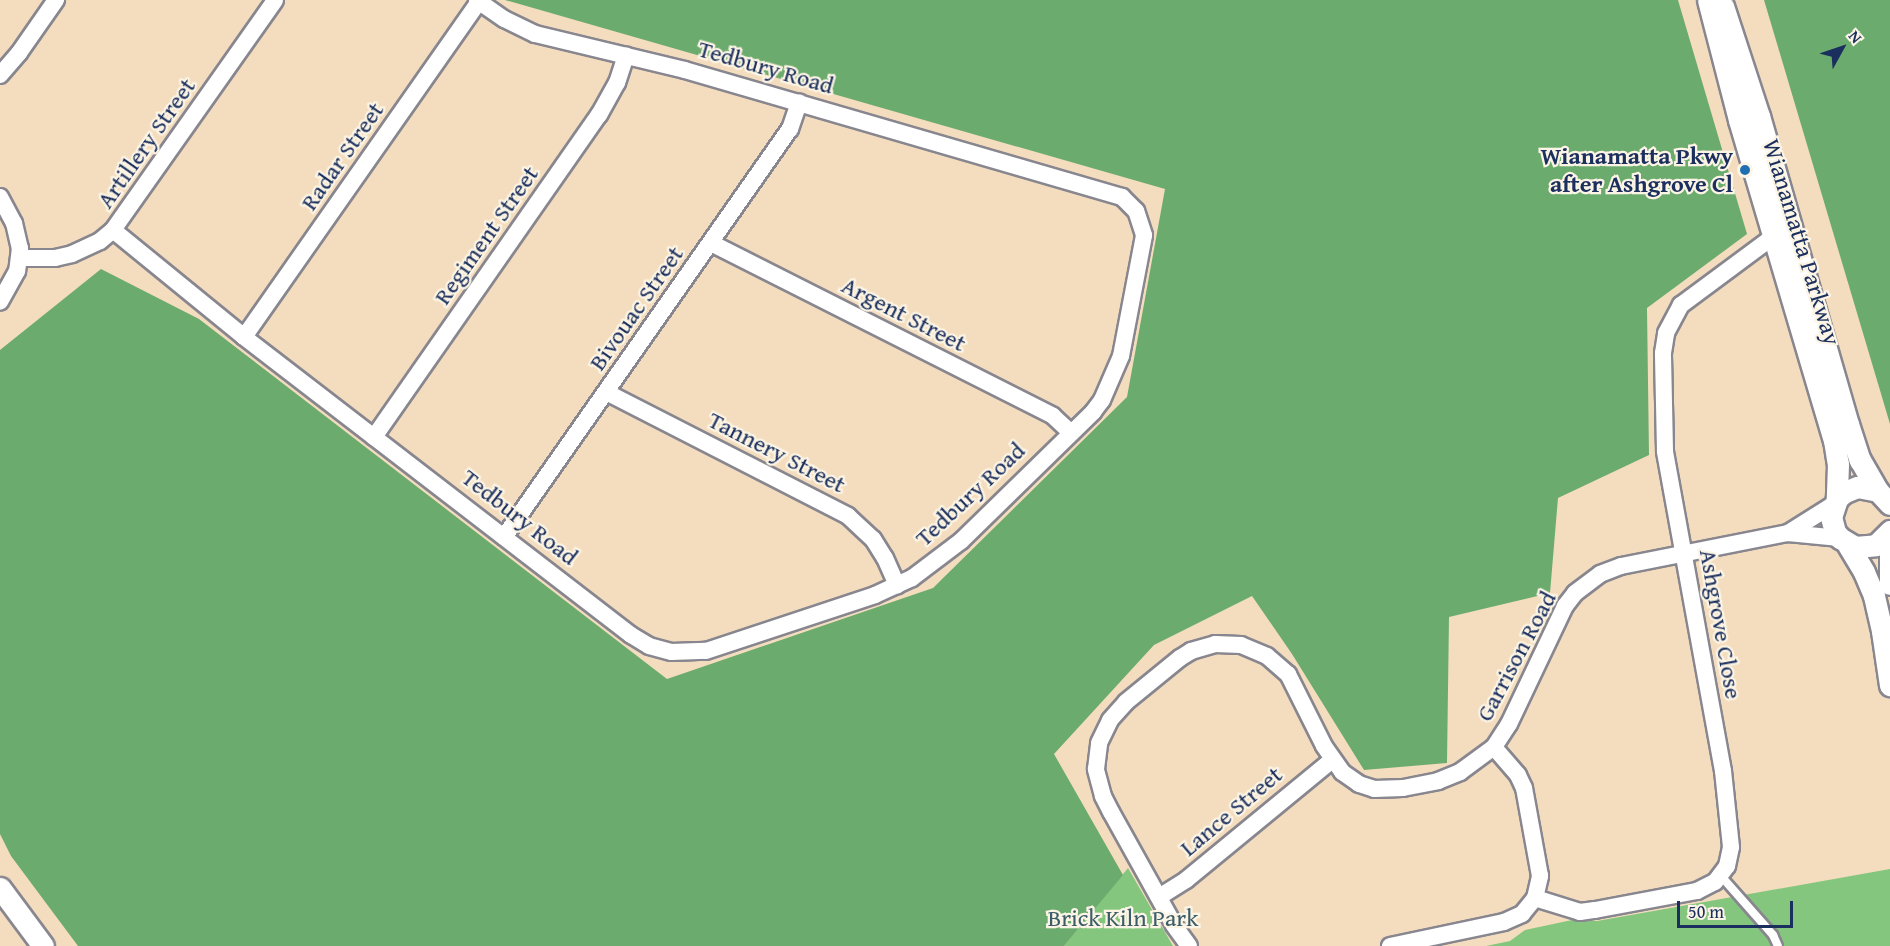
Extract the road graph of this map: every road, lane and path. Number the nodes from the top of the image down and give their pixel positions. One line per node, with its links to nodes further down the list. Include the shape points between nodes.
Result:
1 (56, 0): 7 (street)
2 (275, 0): 10 (street, Artillery Street)
3 (1708, 0): 11 (street, Wianamatta Parkway)
4 (1721, 0): 19 (street, Wianamatta Parkway, via 1760,116 1848,424 1860,460)
5 (478, 1): 6 (street, Tedbury Road, via 504,20 535,34); 15 (street, Radar Street)
6 (626, 55): 8 (street, Tedbury Road); 18 (street, Regiment Street, via 617,83 599,115)
7 (0, 75)
8 (799, 103): 12 (street, Bivouac Street, via 790,129); 17 (street, Tedbury Road, via 1116,194 1136,211 1144,235 1121,356 1102,400)
9 (0, 197): 13 (street, via 14,223)
10 (113, 230): 13 (street, Artillery Street, via 72,254); 15 (street, Tedbury Road)
11 (1774, 236): 20 (street, Wianamatta Parkway, via 1834,440 1838,464); 26 (street, Ashgrove Close, via 1692,294 1676,311 1665,333 1665,451)
12 (711, 243): 16 (street, Bivouac Street); 17 (street, Argent Street, via 1053,416)
13 (20, 258): 14 (street, via 13,282)
14 (0, 302)
15 (244, 337): 18 (street, Tedbury Road)
16 (606, 392): 24 (street, Bivouac Street); 28 (street, Tannery Street, via 848,516 873,539)
17 (1071, 433): 28 (street, Tedbury Road, via 942,558)
18 (374, 437): 24 (street, Tedbury Road)
19 (1885, 496): 20 (street, via 1857,487 1843,493)
20 (1836, 502): 22 (street, Garrison Road); 25 (street, Wianamatta Parkway, via 1832,524)
21 (1890, 531): 25 (street, via 1882,542 1869,548)
22 (1788, 533): 25 (street, Garrison Road); 26 (street, Garrison Road)
23 (1890, 536): 27 (street)
24 (504, 537): 28 (street, Tedbury Road, via 631,635 649,646 671,652 706,651)
25 (1844, 542): 29 (street, via 1874,596)
26 (1684, 553): 30 (street, Garrison Road, via 1621,566 1600,574 1575,593); 32 (street, Ashgrove Close, via 1724,771 1731,847 1728,866)
27 (1890, 584)
28 (897, 585)
29 (1890, 685)
30 (1494, 747): 31 (street, Garrison Road, via 1450,777 1389,789 1359,784); 35 (street, Garrison Road, via 1524,788 1539,863)
31 (1332, 760): 34 (street, Lance Street, via 1186,880); 34 (street, Garrison Road, via 1296,686 1267,656 1241,645 1215,644 1191,651 1173,663 1110,720 1099,743 1096,769 1103,796)
32 (1721, 876): 35 (street, via 1697,891 1580,912); 39 (lane, via 1773,935)
33 (0, 888): 36 (street)
34 (1159, 897): 37 (street, Garrison Road)
35 (1535, 898): 38 (street, via 1522,914 1504,922)
36 (43, 946)
37 (1190, 946)
38 (1390, 946)
39 (1778, 946)

